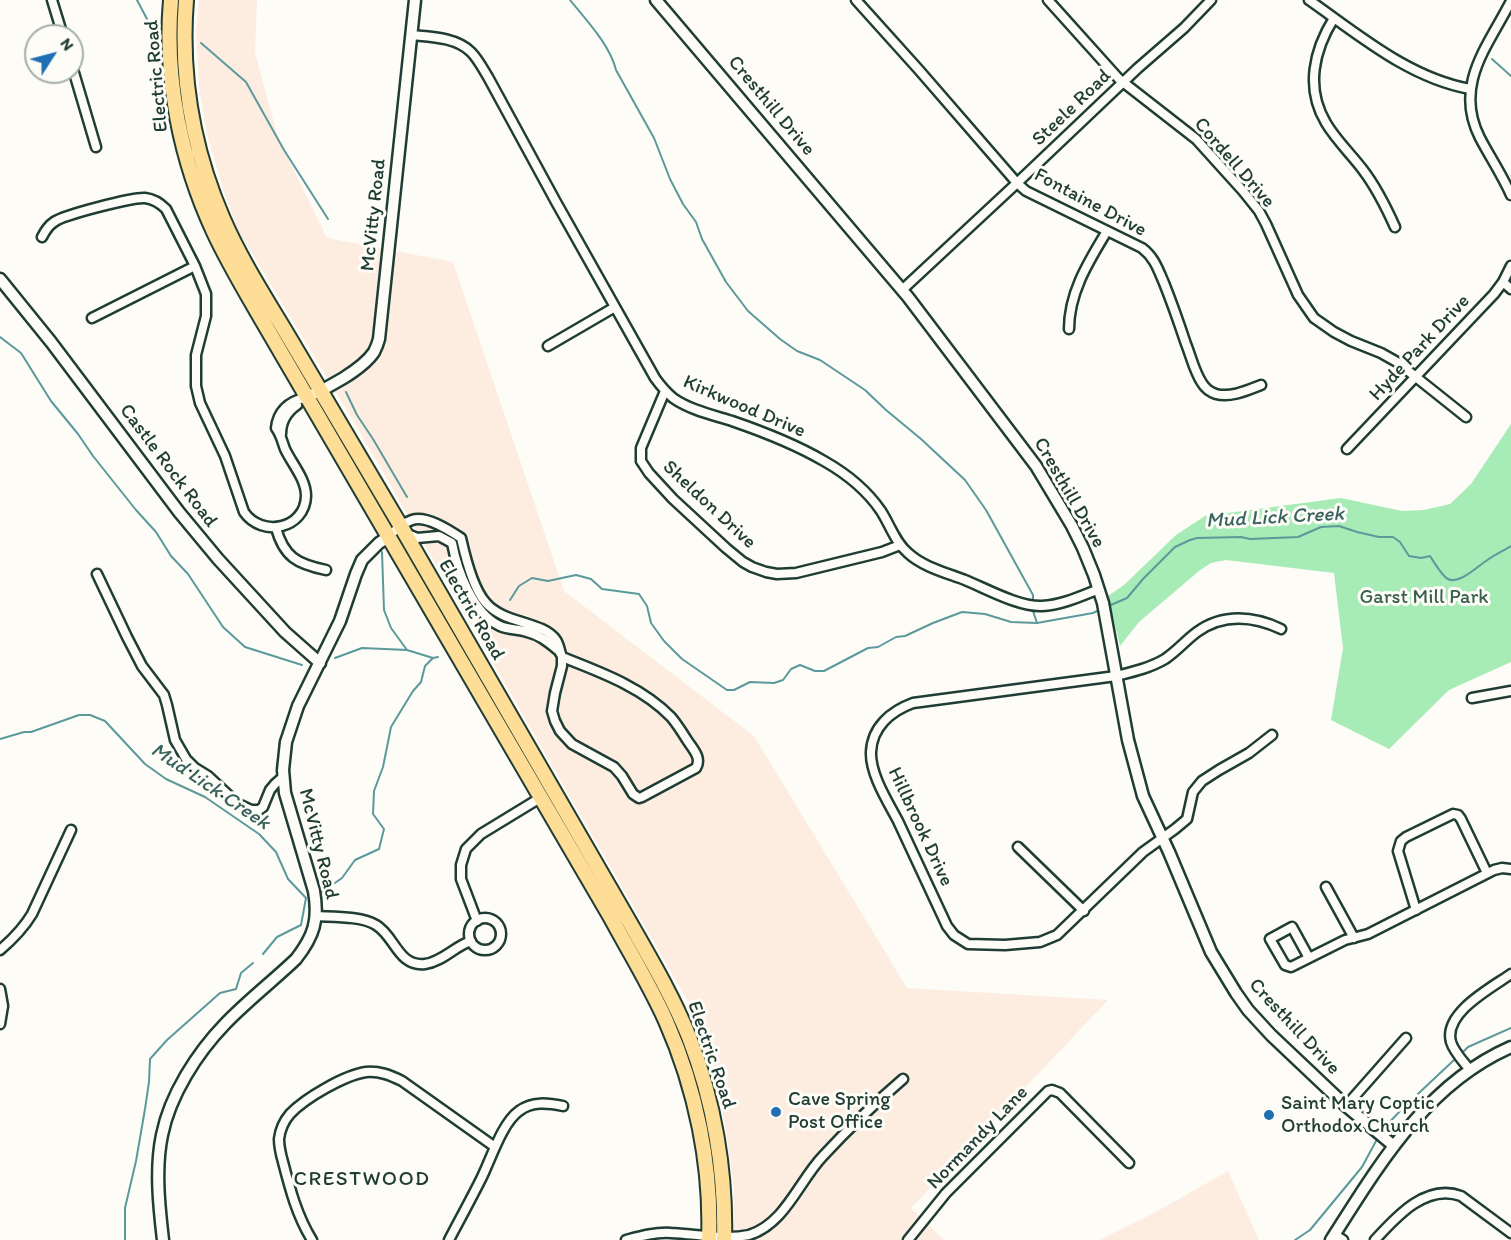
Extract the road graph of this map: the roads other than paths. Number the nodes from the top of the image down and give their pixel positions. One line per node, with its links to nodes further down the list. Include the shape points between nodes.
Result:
1 (52, 0): 12 (street)
2 (171, 0): 37 (main road, Electric Road, via 175,106 192,177 221,248)
3 (186, 0): 35 (main road, Electric Road, via 186,71 202,162 233,239)
4 (415, 0): 13 (street, McVitty Road)
5 (656, 0): 28 (street, Cresthill Drive)
6 (856, 0): 18 (street, Fontaine Drive)
7 (1048, 0): 14 (street, Cordell Drive)
8 (1211, 0): 14 (street, Steele Road)
9 (1309, 0): 11 (street)
10 (1511, 1): 16 (street, via 1477,62)
11 (1334, 18): 16 (street, via 1413,70); 20 (street, via 1316,57 1313,82 1317,105 1375,188)
12 (59, 24)
13 (411, 35): 29 (street, Kirkwood Drive, via 457,43 476,58); 35 (street, McVitty Road, via 380,339 364,363)
14 (1123, 83): 18 (street, Steele Road); 33 (street, Cordell Drive, via 1196,139 1243,191 1259,211 1298,295 1314,318)
15 (77, 84): 17 (street)
16 (1470, 89): 19 (street, via 1471,113 1479,137)
17 (96, 147)
18 (1017, 183): 21 (street, Fontaine Drive); 28 (street, Steele Road)
19 (1511, 195)
20 (1395, 227)
21 (1107, 231): 31 (street, via 1074,295); 34 (street, Fontaine Drive, via 1142,248 1154,260 1205,387 1223,395)
22 (42, 237): 23 (street, via 48,226 61,218 145,198 166,208)
23 (195, 266): 30 (street); 40 (street, via 207,305 196,356 200,403 248,519 259,526)
24 (1511, 266): 26 (street, Hyde Park Drive)
25 (0, 279): 49 (street, Castle Rock Road, via 218,559 285,632)
26 (1503, 282): 27 (street); 33 (street, Hyde Park Drive)
27 (1511, 289)
28 (902, 290): 46 (street, Cresthill Drive, via 1041,474 1083,548)
29 (615, 307): 32 (street); 36 (street, Kirkwood Drive)
30 (92, 318)
31 (1069, 329)
32 (548, 346)
33 (1416, 376): 38 (street, Cordell Drive); 39 (street, Hyde Park Drive)
34 (1261, 385)
35 (321, 391): 37 (street, McVitty Road); 41 (main road, Electric Road)
36 (666, 391): 43 (street, Kirkwood Drive, via 697,409 797,446 846,474 869,495); 43 (street, Sheldon Drive, via 641,448 643,465 743,562 766,572 789,574)
37 (307, 397): 40 (street, via 295,400 277,419 276,428 306,496 295,519); 42 (main road, Electric Road)
38 (1466, 417)
39 (1347, 449)
40 (276, 528): 44 (street, via 287,552 304,564)
41 (403, 531): 42 (street); 48 (street, via 417,538 439,536 452,543 459,571 483,614 508,629 540,636); 48 (street, via 413,519 421,519 461,538 480,596 498,614 550,633 557,640); 85 (main road, Electric Road, via 678,1011 698,1063 714,1126)
42 (388, 537): 49 (street, McVitty Road, via 362,560); 55 (main road, Electric Road)
43 (900, 545): 46 (street, Kirkwood Drive, via 926,564 1031,605 1051,605)
44 (326, 570)
45 (97, 574): 54 (street, via 142,666 164,695 175,740 186,759 238,804 251,810 263,807 270,790)
46 (1099, 589): 50 (street, Cresthill Drive)
47 (1281, 630): 50 (street, Hillbrook Drive, via 1258,620 1222,620 1198,631 1163,660)
48 (562, 657): 48 (street, via 597,670 657,704 693,749 699,762 696,768 639,798 614,767 572,744 560,731 552,711)
49 (320, 663): 54 (street, McVitty Road, via 289,729)
50 (1116, 676): 57 (street, Cresthill Drive, via 1137,775); 63 (street, Hillbrook Drive, via 913,703 883,721 871,751 880,786 954,935 968,944 1040,942 1057,935)
51 (1511, 691): 52 (street)
52 (1472, 698)
53 (1272, 735): 57 (street, Hillbrook Drive, via 1202,781 1193,792 1187,819)
54 (283, 777): 64 (street, McVitty Road, via 315,896)
55 (540, 798): 65 (street, via 481,834 466,849 461,879); 83 (main road, Electric Road, via 652,992 677,1048 700,1131 709,1199)
56 (71, 830): 68 (street, via 32,914)
57 (1162, 838): 63 (street, Hillbrook Drive); 78 (street, Cresthill Drive, via 1211,952 1236,993 1271,1035)
58 (1018, 847): 63 (street)
59 (1511, 869): 60 (street)
60 (1487, 873): 62 (street); 62 (street, via 1458,815 1406,837 1398,851)
61 (1326, 886): 66 (street)
62 (1416, 910): 66 (street)
63 (1084, 911)
64 (316, 916): 67 (street, via 376,924 400,955 418,964 432,962); 86 (street, McVitty Road, via 311,937 296,959 223,1025 183,1080 165,1123 159,1152)
65 (477, 921): 67 (street, via 470,930); 67 (street, via 494,921 500,927 501,938 495,947 484,950)
66 (1354, 938): 69 (street)
67 (471, 941)
68 (0, 950)
69 (1309, 958): 69 (street, via 1287,967 1270,939 1292,927)
70 (1511, 974): 75 (street, via 1466,1006 1453,1021 1451,1042)
71 (0, 989): 72 (street)
72 (0, 1024)
73 (1406, 1038): 78 (street)
74 (1511, 1047): 75 (street)
75 (1470, 1070): 79 (street, via 1436,1098)
76 (903, 1079): 85 (street, via 821,1158 772,1222 747,1236)
77 (563, 1106): 80 (street, via 537,1103 520,1110)
78 (1346, 1106): 79 (street, Cresthill Drive)
79 (1394, 1146): 84 (street)
80 (495, 1147): 87 (street, via 389,1075 364,1072 346,1078 302,1104 281,1130 279,1146 289,1188); 88 (street)
81 (1129, 1163): 90 (street, Normandy Lane, via 1060,1093 1048,1091 946,1193)
82 (1511, 1233): 91 (street, via 1461,1196 1445,1192 1422,1198)
83 (709, 1238): 85 (street); 89 (street, via 658,1233)
84 (1336, 1238)
85 (724, 1239)
86 (163, 1240)
87 (312, 1240)
88 (450, 1240)
89 (626, 1240)
90 (908, 1240)
91 (1375, 1240)

